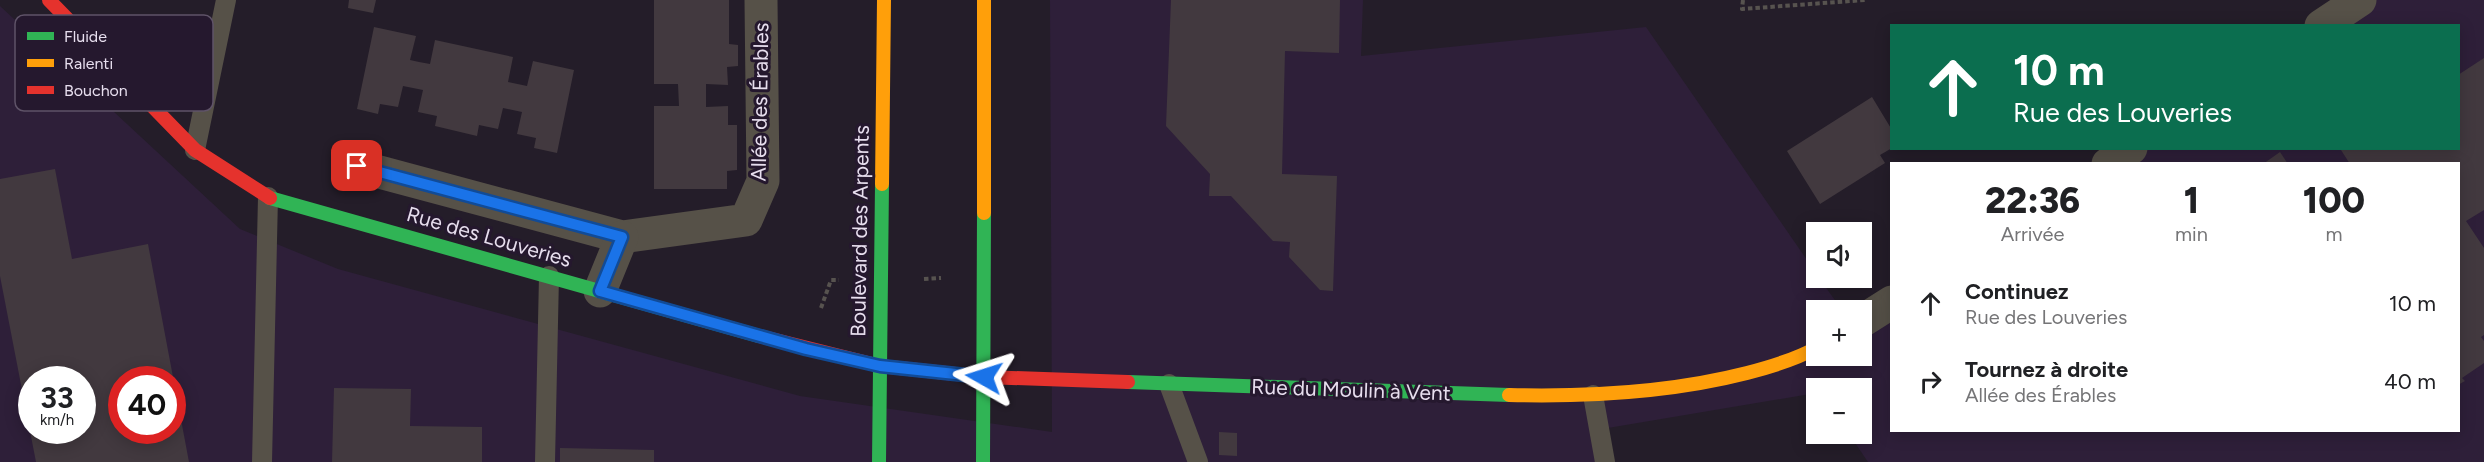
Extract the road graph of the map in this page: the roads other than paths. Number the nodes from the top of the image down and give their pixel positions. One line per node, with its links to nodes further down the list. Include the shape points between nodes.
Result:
1 (49, 0): 7 (street, Rue des Louveries)
2 (226, 0): 9 (lane)
3 (761, 0): 17 (street, Allée des Érables, via 763,181 746,220)
4 (884, 0): 23 (street, Boulevard des Arpents)
5 (984, 0): 24 (street)
6 (2360, 0): 8 (street)
7 (64, 15)
8 (2324, 24)
9 (213, 63)
10 (157, 111): 12 (street, Rue des Louveries)
11 (203, 111): 12 (lane)
12 (195, 150): 16 (street, Rue des Louveries)
13 (2128, 150): 14 (street)
14 (2111, 162)
15 (357, 166): 17 (street, Allée des Érables)
16 (268, 197): 18 (street, Rue des Louveries); 27 (lane)
17 (622, 237): 19 (street)
18 (549, 276): 19 (street, Rue des Louveries); 28 (lane)
19 (600, 291): 23 (street, Rue des Louveries)
20 (1890, 303): 21 (street)
21 (1872, 315)
22 (1806, 355): 26 (street, Rue du Moulin à Vent, via 1734,377 1642,393)
23 (880, 366): 24 (street, Rue du Moulin à Vent); 29 (street, Boulevard des Arpents)
24 (984, 377): 25 (street, Rue du Moulin à Vent); 30 (street)
25 (1169, 384): 26 (street, Rue du Moulin à Vent); 31 (lane)
26 (1593, 395): 32 (lane)
27 (262, 462)
28 (545, 462)
29 (879, 462)
30 (983, 462)
31 (1198, 462)
32 (1605, 462)

